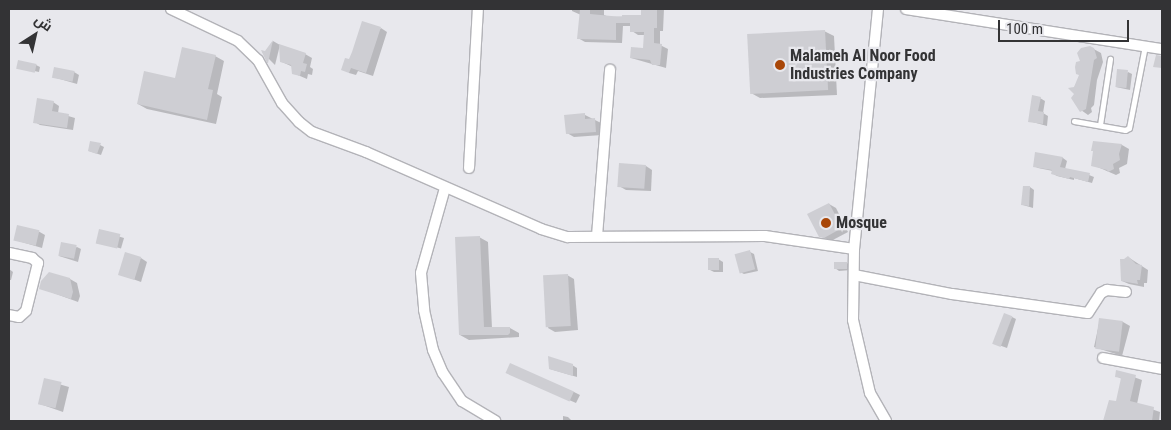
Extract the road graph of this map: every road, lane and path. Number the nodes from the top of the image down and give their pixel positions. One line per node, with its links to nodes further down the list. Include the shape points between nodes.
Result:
1 (171, 9): 12 (street, via 238,41 258,60 282,103 298,122 312,132 366,152)
2 (478, 9): 11 (street)
3 (878, 9): 14 (street)
4 (906, 9): 5 (street)
5 (1145, 46): 6 (street); 10 (lane, via 1131,124 1126,130)
6 (1162, 49)
7 (1110, 59): 10 (lane)
8 (610, 70): 13 (street)
9 (1074, 121): 10 (lane)
10 (1100, 125)
11 (469, 168)
12 (445, 188): 13 (street, via 555,234); 21 (street, via 421,273 424,310 443,374 462,401)
13 (597, 236): 14 (street, via 765,236)
14 (854, 249): 16 (street)
15 (9, 253): 18 (street, via 32,258 38,263 26,311 19,317)
16 (854, 275): 17 (street, via 952,294 1088,313 1101,293 1107,290); 22 (street, via 853,320 857,343 870,393)
17 (1126, 292)
18 (9, 315)
19 (1103, 358): 20 (street)
20 (1162, 369)
21 (495, 421)
22 (886, 421)

